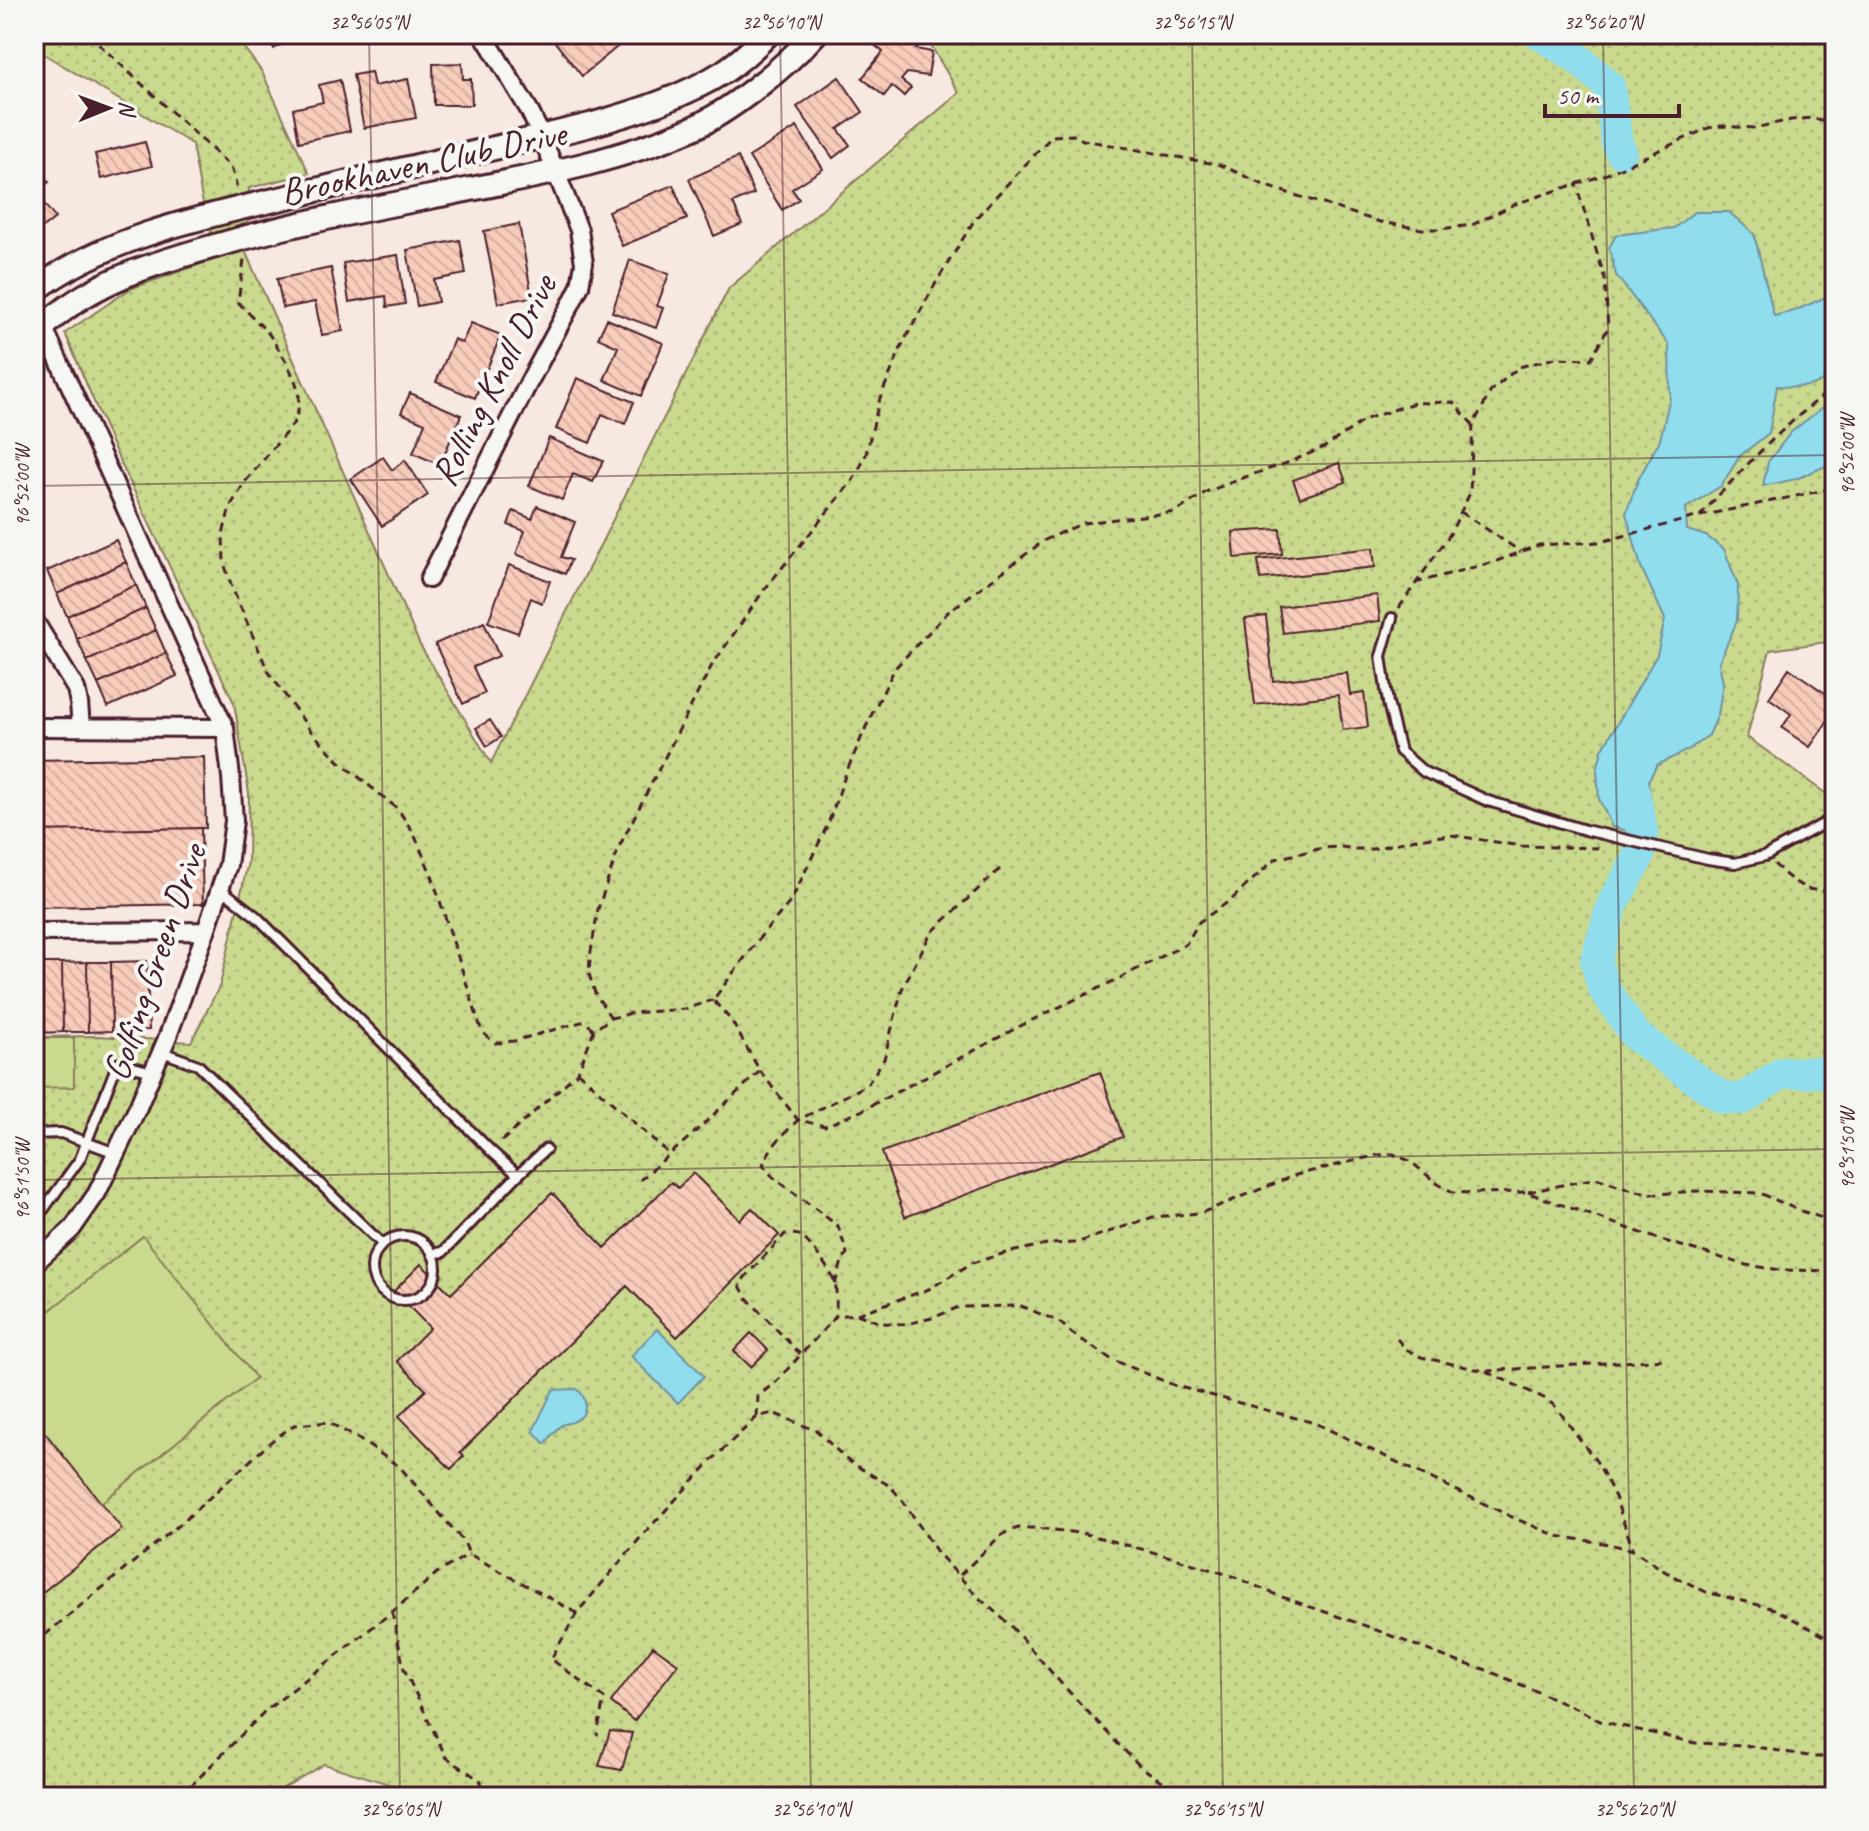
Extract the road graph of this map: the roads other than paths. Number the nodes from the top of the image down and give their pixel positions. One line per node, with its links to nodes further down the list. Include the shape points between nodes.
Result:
1 (483, 34): 4 (street, Rolling Knoll Drive)
2 (768, 34): 4 (main road, Brookhaven Club Drive, via 726,70 688,90 640,111)
3 (815, 34): 5 (main road, Brookhaven Club Drive, via 772,75 693,128)
4 (542, 137): 5 (street, Rolling Knoll Drive); 6 (main road, Brookhaven Club Drive, via 144,234)
5 (555, 173): 8 (main road, Brookhaven Club Drive, via 336,216 152,265 88,294); 9 (street, Rolling Knoll Drive, via 579,230 584,263 580,286)
6 (34, 291)
7 (34, 306): 8 (street, Golfing Green Drive)
8 (39, 332): 14 (street, Golfing Green Drive)
9 (429, 579)
10 (1392, 618): 15 (lane, via 1381,656 1400,751 1424,772 1488,801 1585,830 1735,863 1765,856)
11 (34, 620): 13 (street, via 76,689)
12 (34, 727): 13 (street)
13 (81, 727): 14 (street)
14 (225, 728): 16 (street, Golfing Green Drive, via 234,821)
15 (1835, 815)
16 (220, 889): 17 (street, Golfing Green Drive); 25 (lane, via 257,917)
17 (206, 931): 18 (street); 19 (street, Golfing Green Drive)
18 (34, 932)
19 (161, 1052): 20 (street, Golfing Green Drive); 27 (lane, via 198,1065)
20 (152, 1072): 22 (lane, via 119,1063); 24 (street, Golfing Green Drive)
21 (34, 1134): 22 (lane, via 61,1133)
22 (87, 1142): 24 (lane); 26 (lane)
23 (546, 1149): 25 (lane)
24 (116, 1153): 29 (street, Golfing Green Drive, via 72,1229)
25 (518, 1175): 28 (lane, via 443,1252)
26 (34, 1220)
27 (382, 1244): 28 (lane, via 410,1237); 28 (lane, via 372,1275 393,1299 425,1293 435,1273)
28 (432, 1254)
29 (37, 1257)

